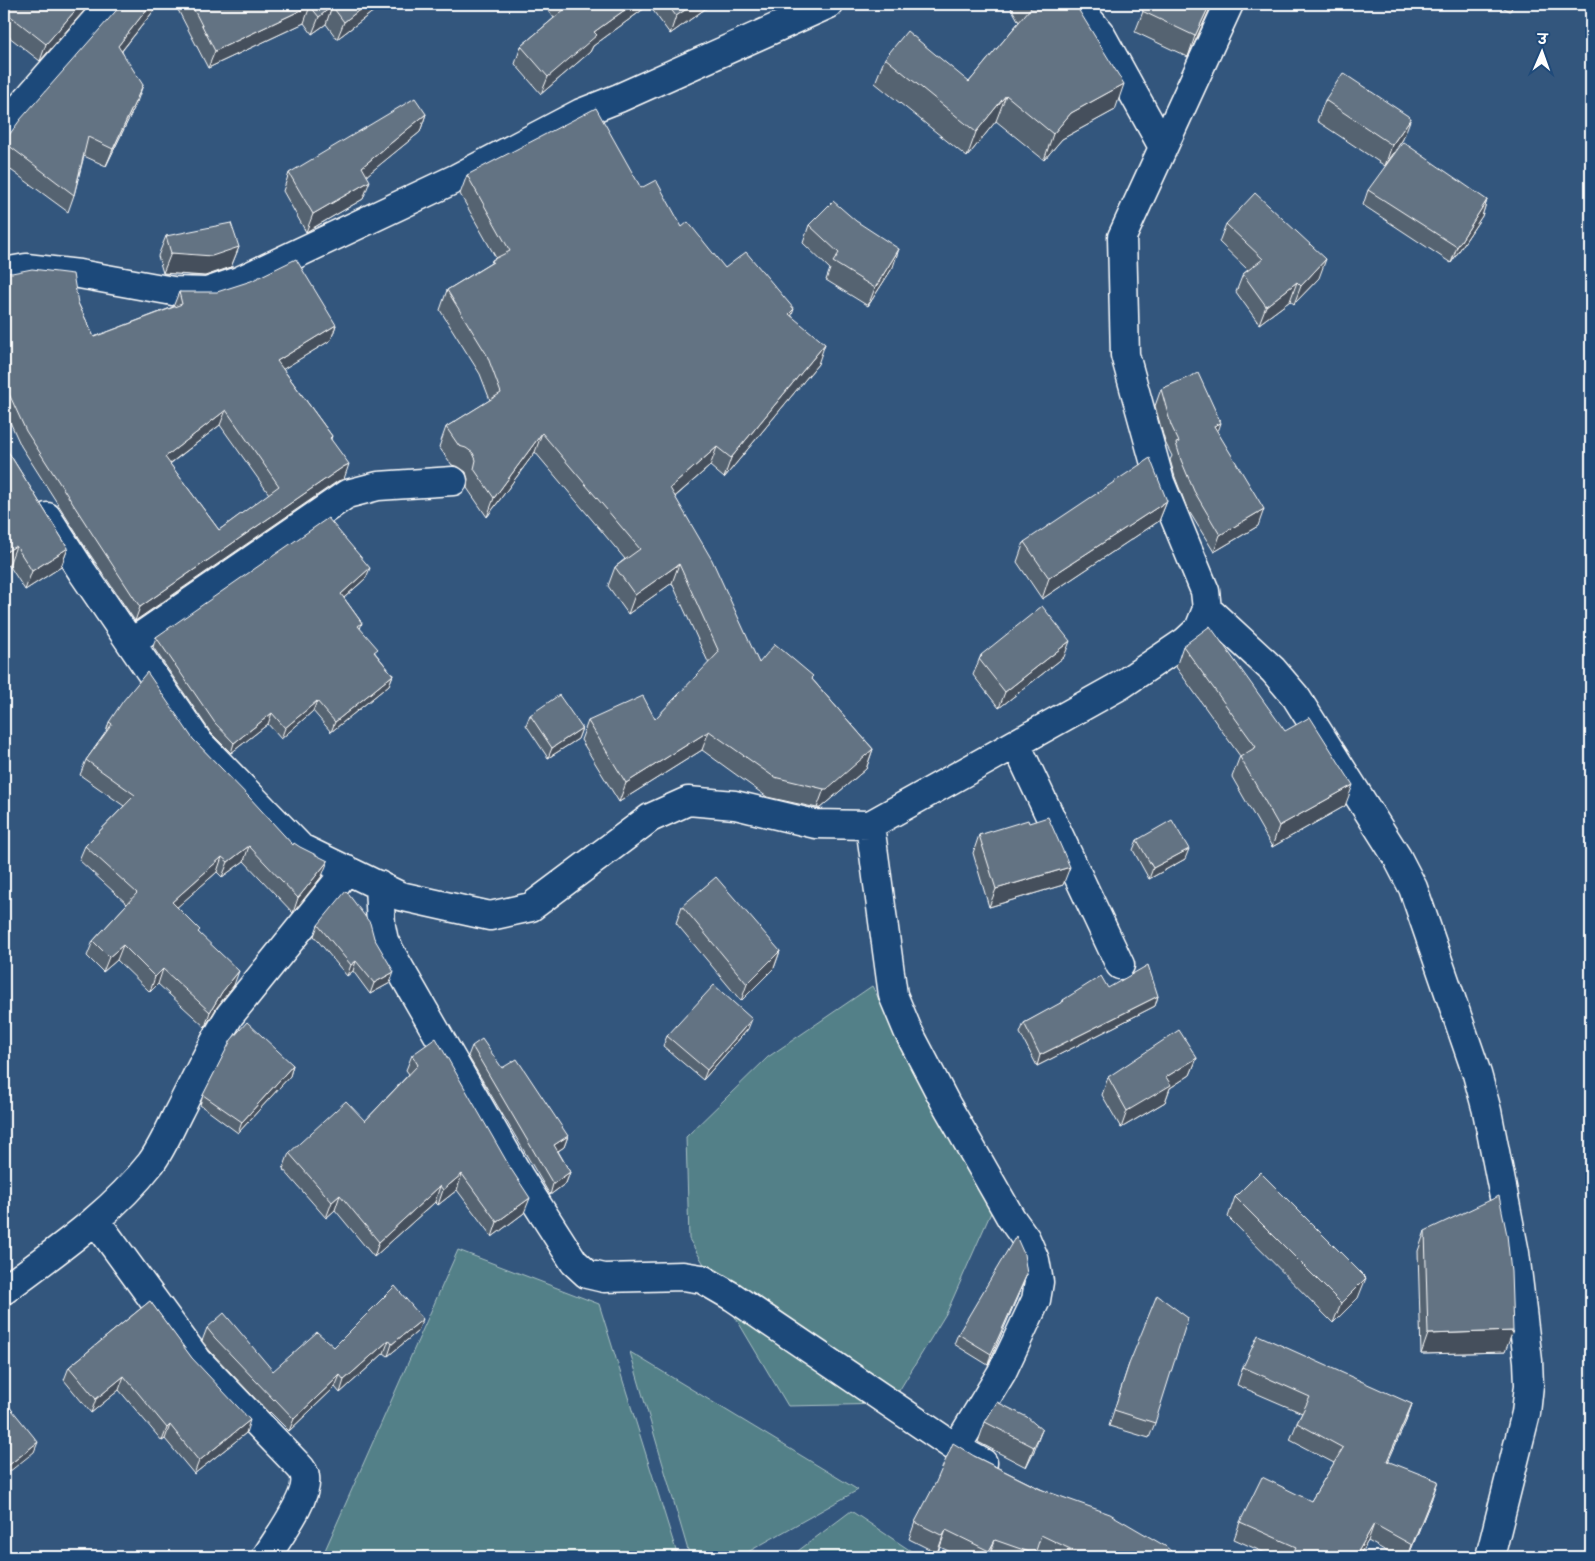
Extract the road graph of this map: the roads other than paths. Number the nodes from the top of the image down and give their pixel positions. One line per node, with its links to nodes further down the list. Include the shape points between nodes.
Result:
1 (110, 4): 5 (street)
2 (829, 4): 7 (street, via 581,113 457,178 239,281 207,292 173,291 26,268)
3 (1076, 4): 6 (street, via 1100,33)
4 (1229, 4): 6 (street)
5 (4, 126)
6 (1163, 147): 10 (street, via 1122,237 1125,355 1160,482 1205,591)
7 (4, 272)
8 (453, 481): 11 (street, via 378,486 347,494)
9 (32, 493): 11 (street)
10 (1207, 609): 12 (street, via 1199,629 1186,641 1121,685); 22 (street, via 1273,670 1296,697 1397,857 1413,888 1477,1074 1515,1253 1529,1385 1526,1413)
11 (131, 643): 14 (street, via 199,743 301,848)
12 (1016, 744): 13 (street); 16 (street)
13 (870, 825): 15 (street, via 815,824 735,805 688,801 650,818 531,907 490,916 400,896); 19 (street, via 893,995 946,1104 1026,1239 1035,1260 1039,1282 1036,1300 1002,1372)
14 (348, 870): 15 (street); 17 (street, via 230,1015 152,1162)
15 (379, 885): 19 (street, via 384,941 504,1151 574,1262 587,1274 604,1278 683,1276 702,1279)
16 (1120, 965)
17 (96, 1220): 18 (street); 21 (street, via 198,1361 305,1475 306,1488 300,1502)
18 (4, 1290)
19 (956, 1448): 20 (street)
20 (1008, 1475)
21 (266, 1557)
22 (1490, 1557)

